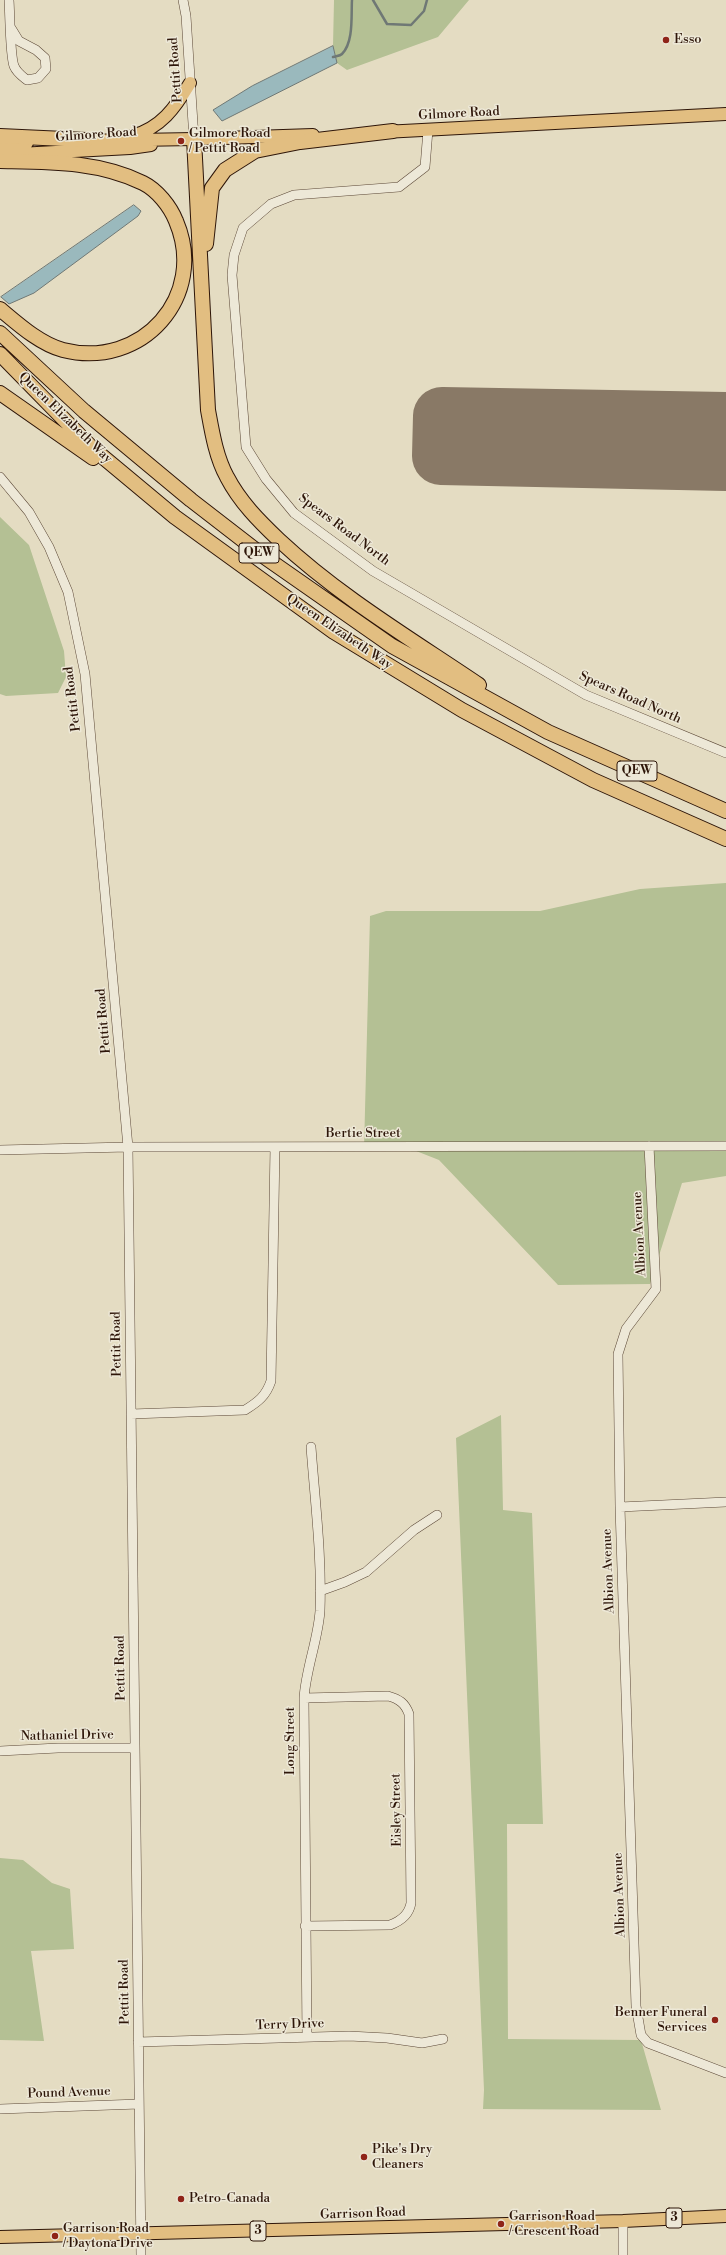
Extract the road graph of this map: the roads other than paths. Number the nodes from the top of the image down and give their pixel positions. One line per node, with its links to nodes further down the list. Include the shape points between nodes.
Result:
1 (9, 0): 3 (street)
2 (183, 0): 4 (street, Pettit Road)
3 (11, 28): 3 (street, via 19,42 36,50 45,58 46,69 38,78 27,80 14,66)
4 (190, 83): 9 (main road, via 166,119 142,133); 11 (street, Pettit Road)
5 (726, 114): 6 (main road, Gilmore Road)
6 (428, 130): 7 (main road, Gilmore Road); 23 (street, Spears Road North, via 424,167 399,187 294,195 270,204 243,228 234,255 232,275 246,447 266,479 294,513 373,571 586,695)
7 (393, 131): 11 (main road, Gilmore Road); 15 (highway, via 300,142 255,151 225,170 212,188)
8 (0, 136): 10 (highway)
9 (122, 139): 10 (main road, Gilmore Road); 11 (main road, Gilmore Road)
10 (86, 140): 12 (main road, Gilmore Road)
11 (194, 140): 13 (main road, Gilmore Road, via 130,148); 15 (highway)
12 (0, 144)
13 (0, 155)
14 (0, 162): 16 (highway, via 76,164 109,169 144,183 160,196 173,212 181,232 185,254 184,276 178,296 167,315 144,337 129,345 96,354 62,350 21,326)
15 (201, 286): 22 (highway, via 208,410 213,437 226,476 251,513 300,559 336,588)
16 (0, 309)
17 (0, 333): 22 (highway, Queen Elizabeth Way / QEW, via 84,411 191,500 266,558 392,646)
18 (0, 354): 21 (highway, Queen Elizabeth Way / QEW, via 91,447)
19 (0, 393): 21 (highway)
20 (0, 477): 28 (street, Pettit Road, via 29,512 49,547 68,592 85,674)
21 (175, 517): 25 (highway, Queen Elizabeth Way / QEW, via 334,632 462,710 593,780)
22 (548, 732): 24 (highway, Queen Elizabeth Way / QEW)
23 (726, 753)
24 (726, 811)
25 (726, 839)
26 (649, 1146): 27 (street, Bertie Street); 29 (street, Bertie Street); 34 (street, Albion Avenue, via 656,1289 626,1329 618,1354)
27 (726, 1146)
28 (128, 1147): 29 (street, Bertie Street); 30 (street, Bertie Street); 31 (street, Pettit Road)
29 (275, 1147): 31 (street, via 268,1391 258,1402 245,1410)
30 (0, 1150)
31 (131, 1414): 38 (street, Pettit Road)
32 (311, 1447): 36 (street, Long Street)
33 (726, 1502): 34 (street)
34 (620, 1507): 44 (street, Albion Avenue, via 636,2006 641,2035 648,2043)
35 (437, 1515): 36 (street, via 414,1530 366,1572)
36 (320, 1591): 37 (street, Long Street, via 320,1612 307,1670)
37 (304, 1698): 40 (street, Long Street); 40 (street, Eisley Street, via 388,1696 399,1699 406,1707 409,1714 411,1903 406,1915 390,1924)
38 (135, 1748): 39 (street, Nathaniel Drive); 43 (street, Pettit Road)
39 (0, 1751)
40 (306, 1926): 41 (street, Long Street)
41 (306, 2037): 42 (street, Terry Drive, via 387,2038 422,2043); 43 (street, Terry Drive)
42 (442, 2039)
43 (138, 2042): 45 (street, Pettit Road)
44 (726, 2073)
45 (139, 2104): 46 (street, Pound Avenue); 49 (street, Pettit Road)
46 (0, 2109)
47 (726, 2216): 48 (main road, Garrison Road / 3)
48 (623, 2221): 49 (main road, Garrison Road / 3); 52 (street)
49 (141, 2234): 50 (main road, Garrison Road / 3); 51 (street, Pettit Road)
50 (0, 2237)
51 (141, 2255)
52 (623, 2255)

